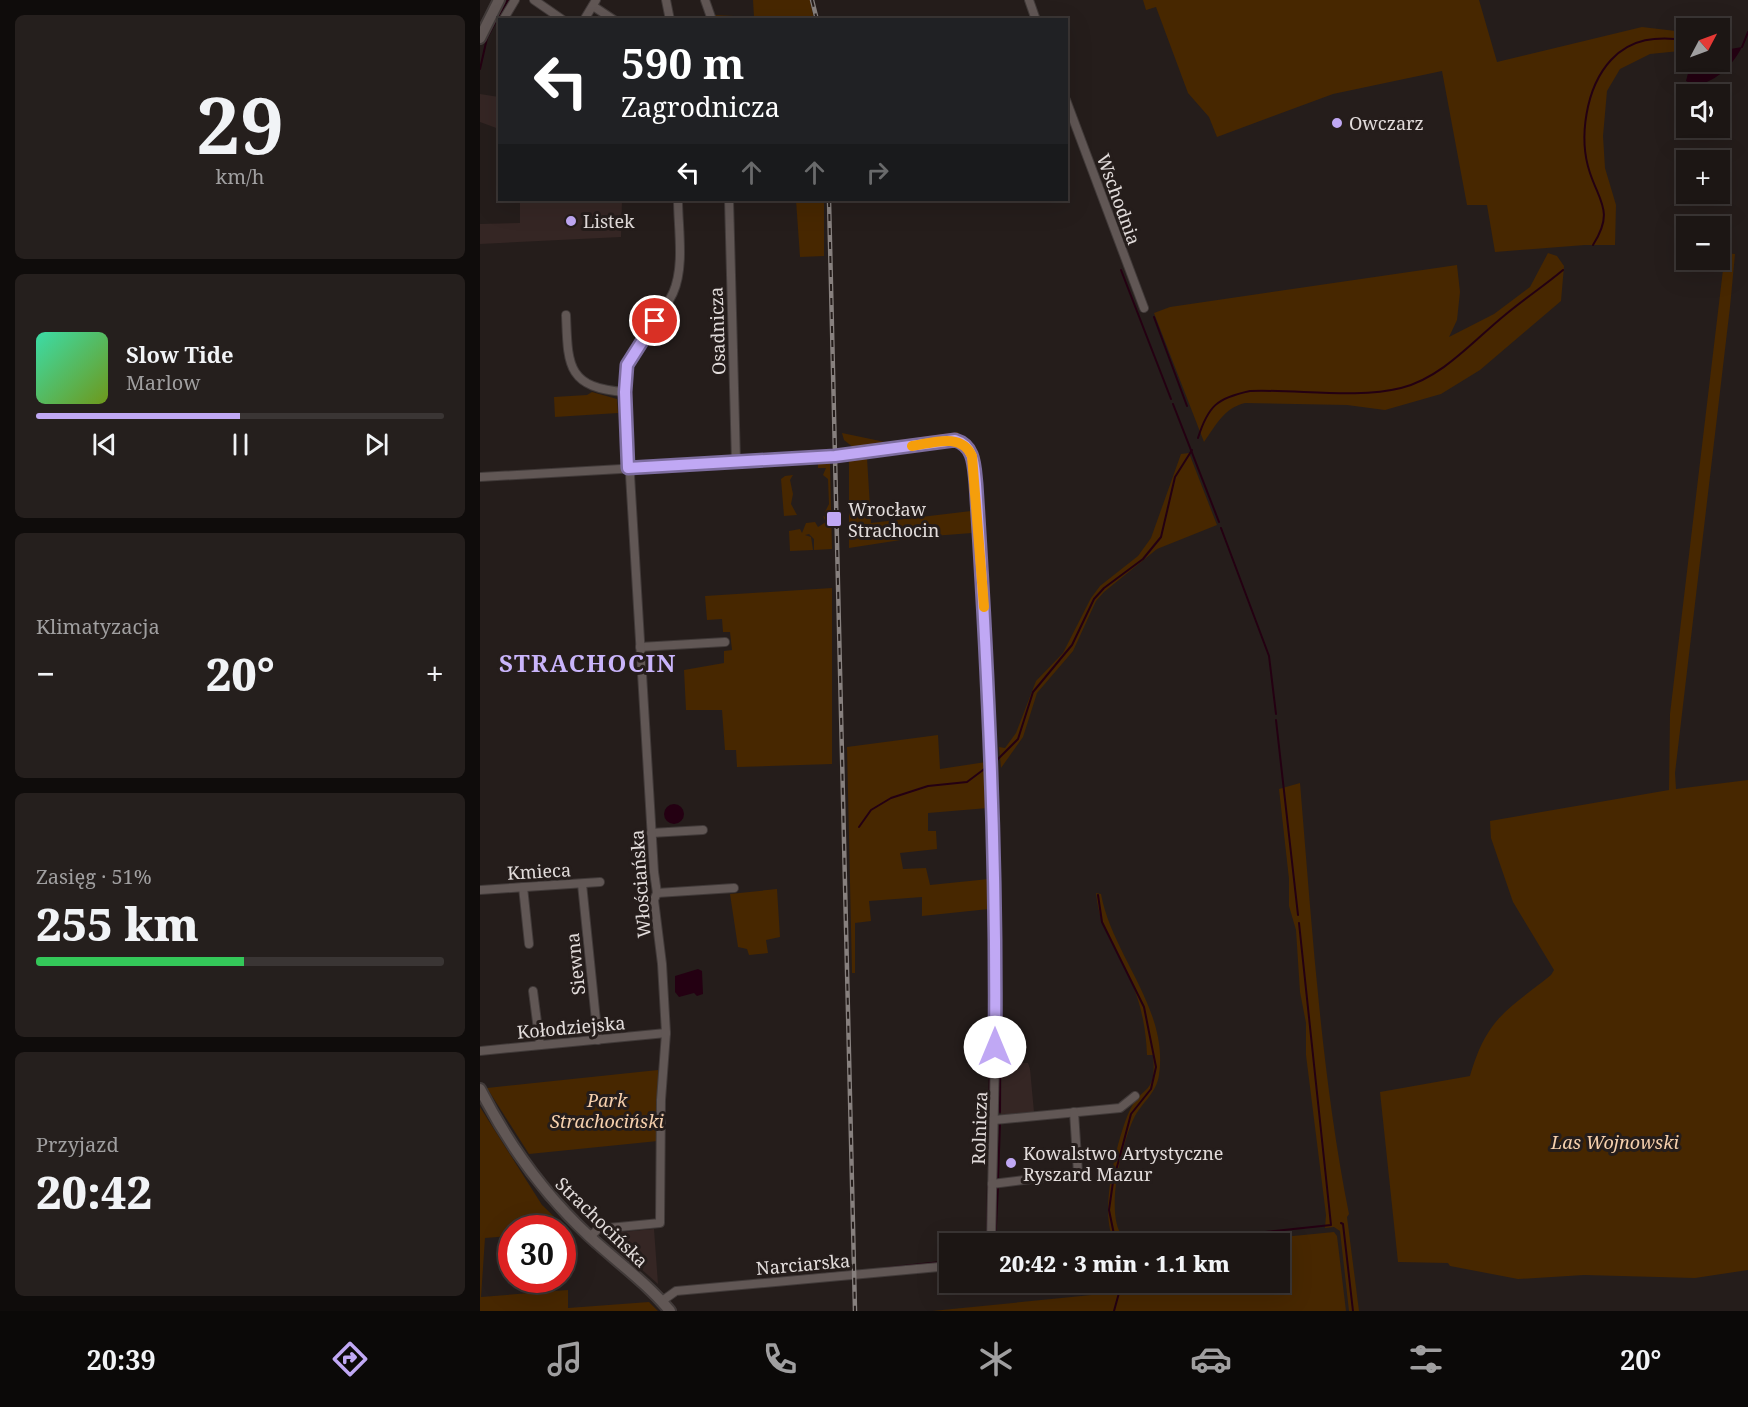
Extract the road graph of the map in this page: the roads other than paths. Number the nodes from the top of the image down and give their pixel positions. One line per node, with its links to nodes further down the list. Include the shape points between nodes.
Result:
1 (499, 0): 15 (main road)
2 (515, 0): 8 (street)
3 (534, 0): 9 (street)
4 (666, 0): 12 (street)
5 (705, 0): 13 (street)
6 (1029, 0): 14 (street)
7 (594, 3): 10 (street); 11 (street)
8 (504, 18)
9 (560, 18)
10 (585, 18)
11 (612, 18)
12 (670, 18)
13 (711, 18)
14 (1035, 18)
15 (480, 38)
16 (1068, 105): 19 (street, Wschodnia)
17 (678, 201): 21 (street, Włościańska, via 677,280 667,303 630,359)
18 (729, 201): 22 (street, Osadnicza)
19 (1144, 308)
20 (566, 315): 21 (street, via 568,353 574,372 590,385)
21 (625, 392): 23 (street, Włościańska)
22 (736, 462): 23 (street); 44 (street, Rolnicza, via 835,456 955,440 970,450 991,738 996,905)
23 (628, 468): 24 (street); 26 (street, Włościańska)
24 (480, 477)
25 (725, 642): 26 (street)
26 (640, 647): 28 (street, Włościańska)
27 (703, 830): 28 (street)
28 (651, 833): 34 (street, Włościańska)
29 (600, 882): 30 (street, Kmieca)
30 (582, 884): 31 (street, Kmieca); 38 (street, Siewna)
31 (523, 887): 33 (street, Kmieca); 35 (street)
32 (734, 888): 34 (street)
33 (480, 890)
34 (657, 892): 37 (street, Włościańska, via 654,900)
35 (529, 944)
36 (533, 991): 39 (street)
37 (666, 1033): 38 (street, Kołodziejska); 47 (street, Włościańska, via 660,1223 598,1229)
38 (598, 1040): 39 (street, Kołodziejska)
39 (540, 1045): 40 (street, Kołodziejska)
40 (480, 1052)
41 (480, 1089): 47 (main road, Strachocińska, via 529,1169)
42 (1135, 1096): 43 (street, via 1120,1108)
43 (1074, 1112): 44 (street); 45 (street, via 1078,1173)
44 (994, 1120): 45 (street, Rolnicza)
45 (992, 1184): 46 (street, Rolnicza)
46 (991, 1233)
47 (590, 1237): 49 (main road, Strachocińska)
48 (939, 1267): 49 (street, Narciarska, via 676,1291)
49 (662, 1301): 50 (main road, Strachocińska)
50 (670, 1311)

